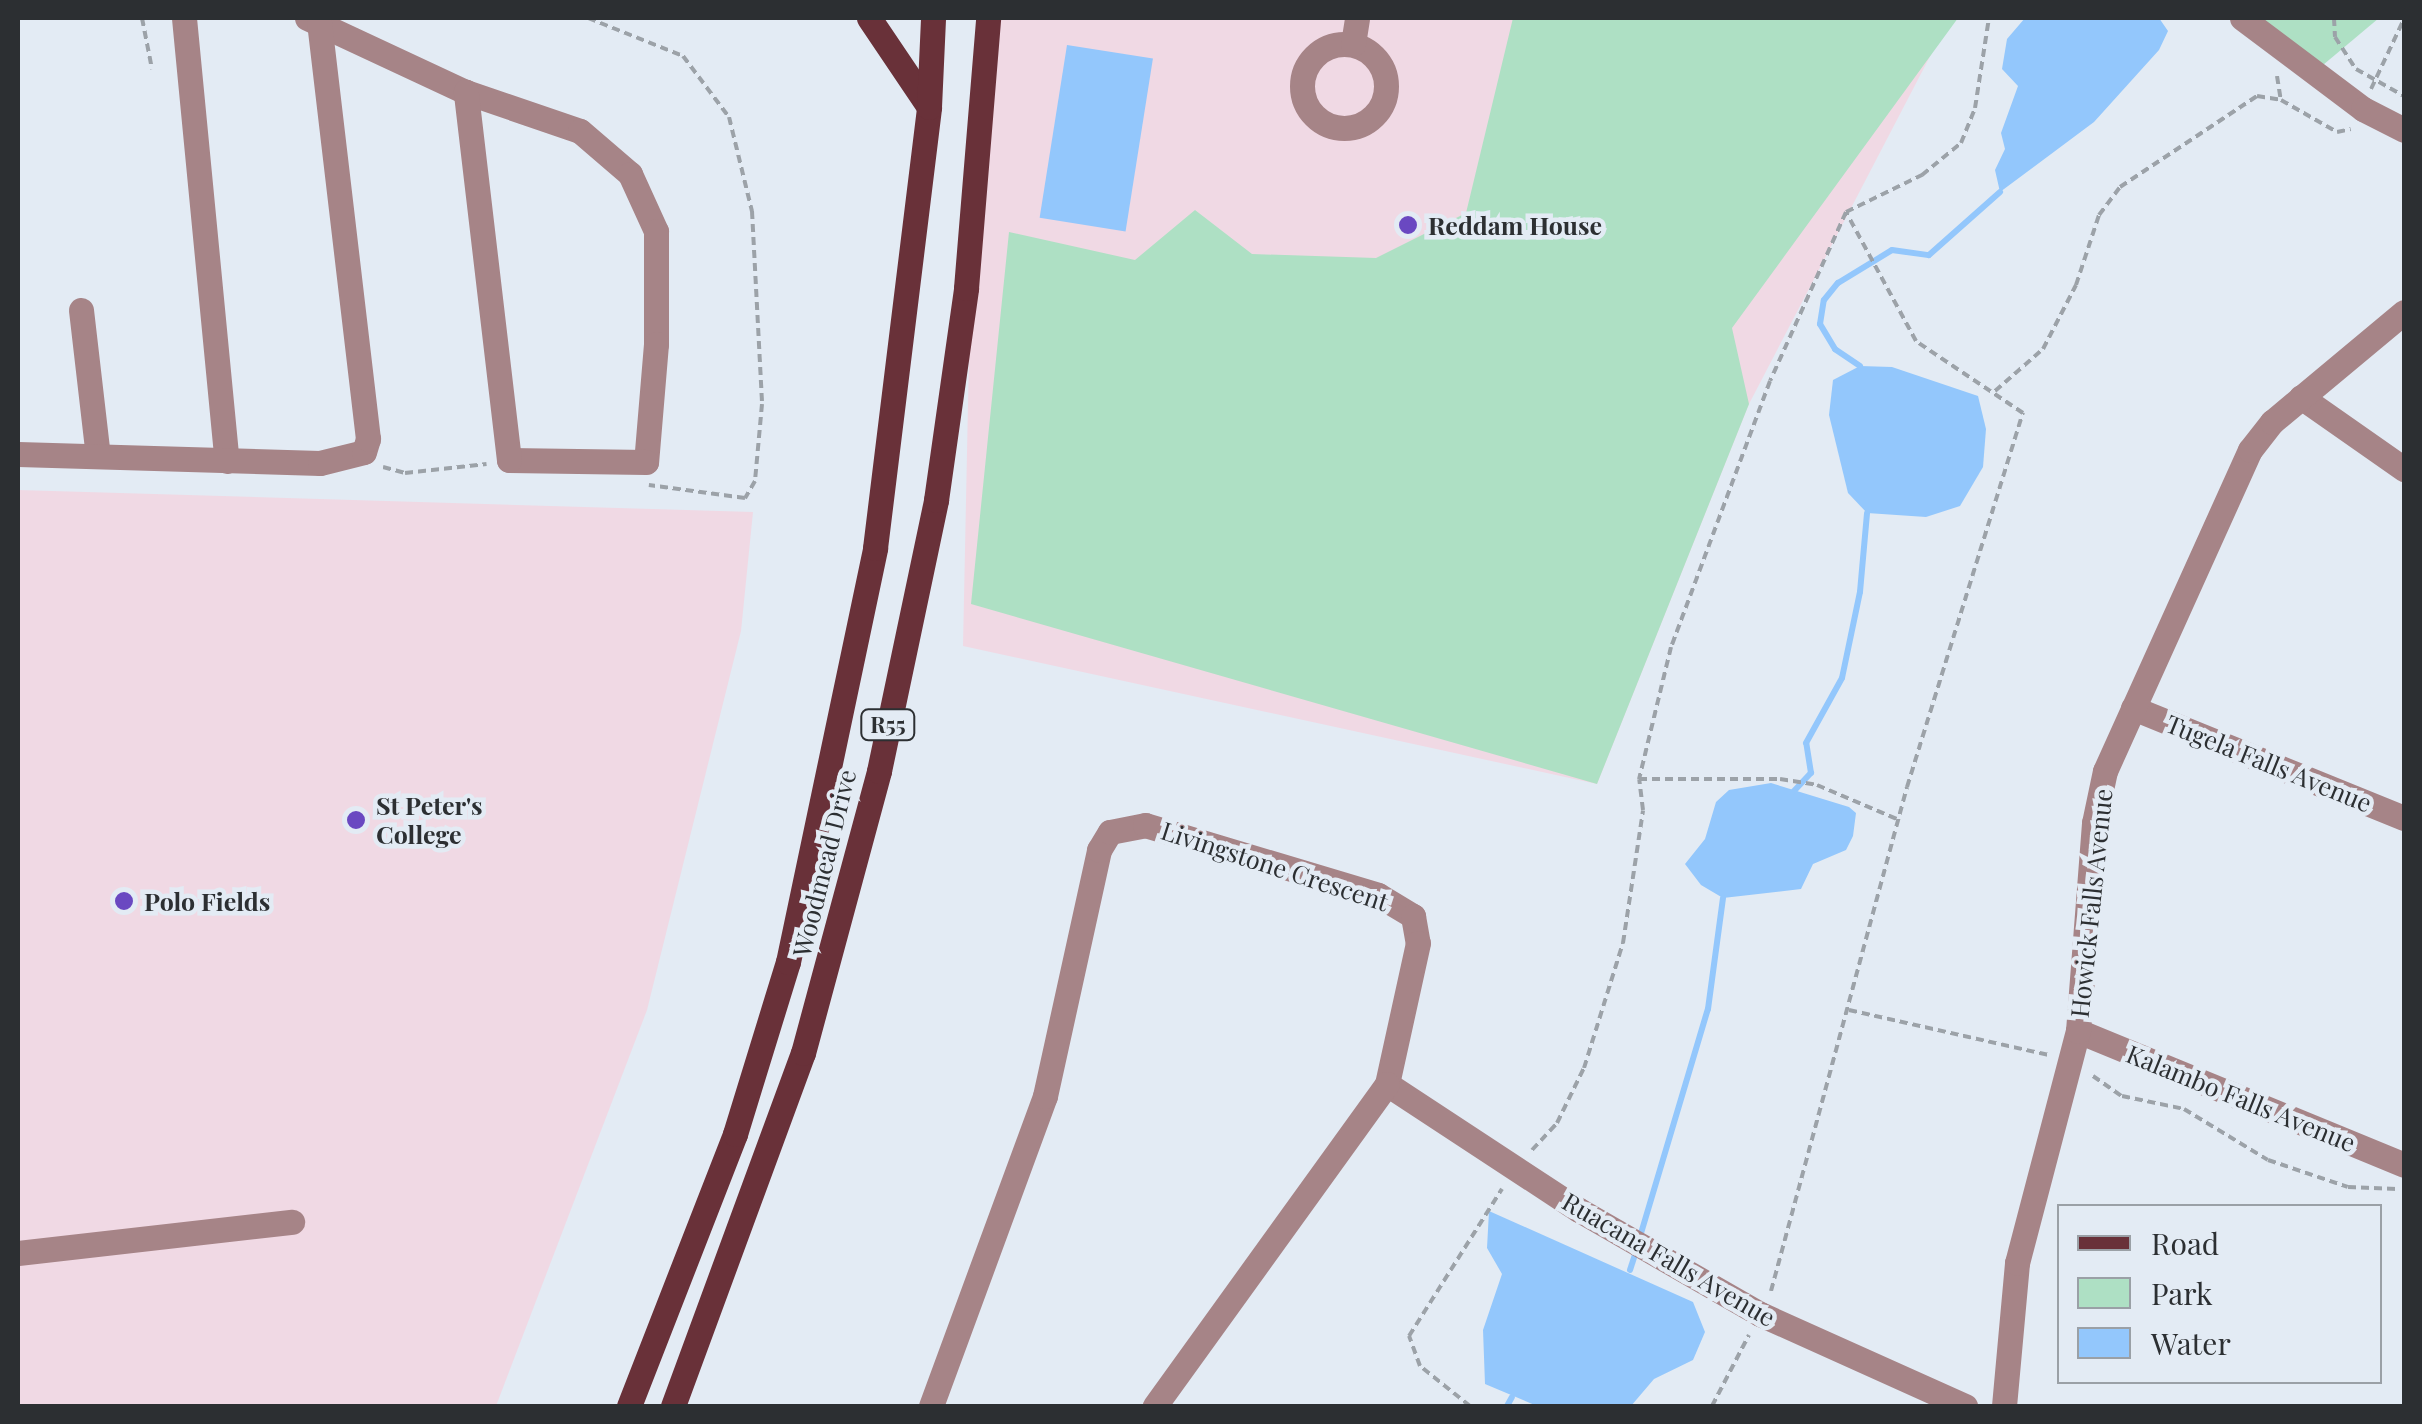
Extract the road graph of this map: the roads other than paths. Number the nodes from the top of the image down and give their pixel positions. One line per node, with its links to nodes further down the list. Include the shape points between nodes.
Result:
1 (184, 18): 17 (street)
2 (869, 18): 10 (main road)
3 (934, 18): 10 (main road, Woodmead Drive / R55)
4 (988, 18): 27 (main road, Woodmead Drive / R55, via 966,288 936,500 879,771 804,1053)
5 (1357, 18): 8 (street)
6 (2242, 18): 11 (street, via 2363,109)
7 (313, 20): 9 (street); 17 (street, via 368,439 364,452 320,463)
8 (1353, 44)
9 (466, 92): 9 (street, via 510,460 646,462 656,231 630,174 580,132)
10 (929, 107): 26 (main road, Woodmead Drive / R55, via 875,548 788,962 735,1134)
11 (2404, 130)
12 (81, 310): 16 (street)
13 (2404, 312): 14 (street, Howick Falls Avenue)
14 (2301, 397): 18 (street); 19 (street, Howick Falls Avenue, via 2250,450)
15 (18, 454): 16 (street)
16 (98, 456): 17 (street)
17 (228, 461)
18 (2404, 468)
19 (2134, 708): 20 (street, Tugela Falls Avenue); 21 (street, Howick Falls Avenue, via 2105,771 2094,823)
20 (2404, 818)
21 (2078, 1031): 23 (street, Kalambo Falls Avenue); 31 (street, Howick Falls Avenue, via 2017,1262)
22 (1387, 1084): 28 (street, Livingstone Crescent, via 1418,943 1413,916 1378,895 1144,824 1110,832 1093,870 1045,1096); 29 (street, Livingstone Crescent); 30 (street, Ruacana Falls Avenue, via 1760,1314)
23 (2404, 1165)
24 (292, 1222): 25 (street)
25 (18, 1252)
26 (629, 1406)
27 (673, 1406)
28 (931, 1406)
29 (1155, 1406)
30 (1965, 1406)
31 (2004, 1406)

